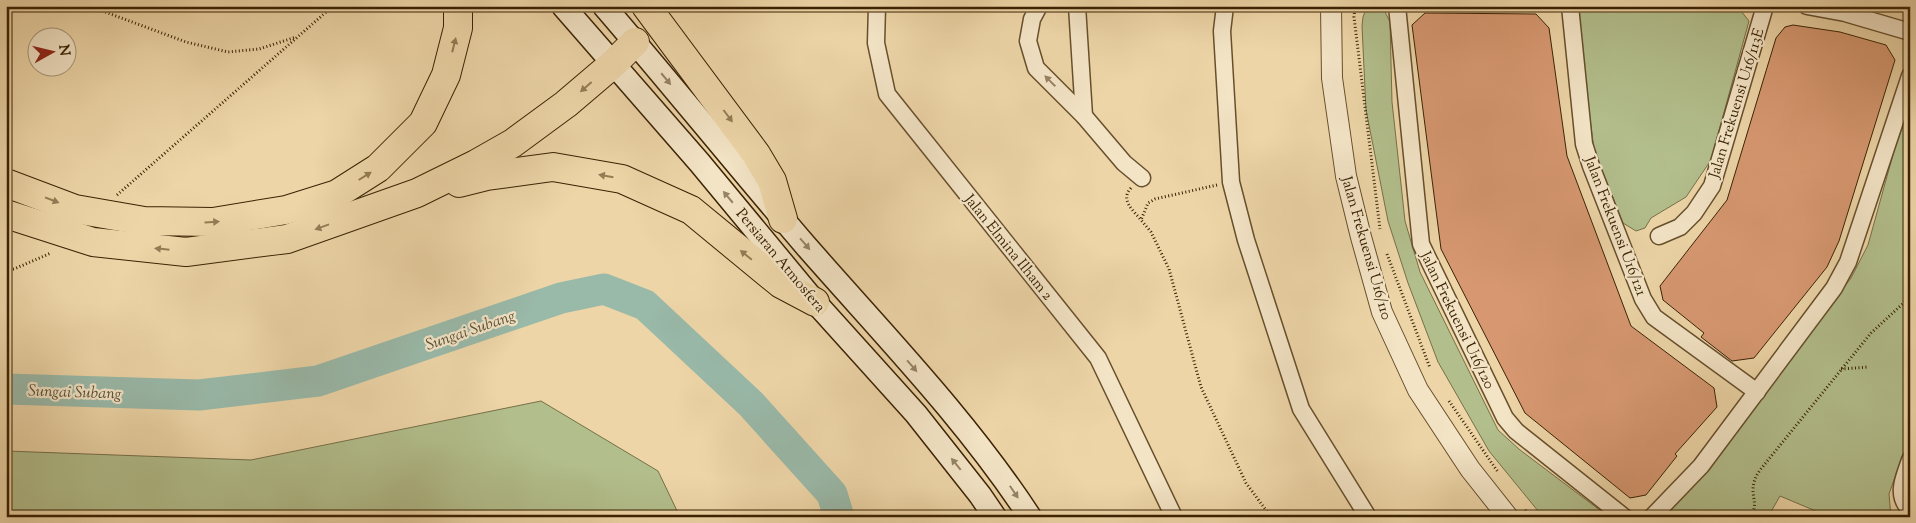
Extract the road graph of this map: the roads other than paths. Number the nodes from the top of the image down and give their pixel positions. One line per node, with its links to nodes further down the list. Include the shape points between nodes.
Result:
1 (458, 6): 20 (highway, one-way to 1, via 75,209 144,221 213,222 286,210 337,194 378,168 423,123 446,75 458,28)
2 (563, 6): 16 (main road, Persiaran Atmosfera)
3 (604, 6): 15 (main road, Persiaran Atmosfera)
4 (646, 6): 23 (highway, one-way to 23, via 756,154 772,181)
5 (877, 6): 28 (street, Jalan Elmina Ilham 2, via 876,43 887,94 1098,358)
6 (1039, 6): 18 (street, one-way to 6, via 1036,68 1028,41)
7 (1077, 6): 18 (street)
8 (1225, 6): 35 (street, via 1222,31 1231,182 1246,240 1301,409)
9 (1331, 6): 30 (street, Jalan Frekuensi U16/110, via 1332,78 1346,176 1382,312 1418,390 1470,469)
10 (1398, 6): 36 (street, Jalan Frekuensi U16/120, via 1421,244 1505,418 1516,431)
11 (1570, 6): 26 (street, Jalan Frekuensi U16/121, via 1584,144 1643,299 1654,317)
12 (1765, 6): 24 (street, Jalan Frekuensi U16/113E, via 1712,186 1680,227)
13 (1806, 6): 14 (street)
14 (1910, 32)
15 (635, 42): 16 (highway); 23 (main road, Persiaran Atmosfera, one-way to 23)
16 (613, 64): 21 (highway, one-way to 21, via 513,143); 25 (main road, Persiaran Atmosfera, one-way to 16)
17 (1910, 76): 26 (street, via 1848,262 1834,288)
18 (1084, 116): 19 (street, via 1124,163)
19 (1142, 178)
20 (6, 183)
21 (417, 193): 22 (highway, one-way to 22, via 287,239 186,252 93,242); 25 (highway, one-way to 21, via 782,284 691,210 622,179 553,167 487,176)
22 (6, 214)
23 (783, 220): 32 (main road, Persiaran Atmosfera, one-way to 32, via 950,410)
24 (1659, 236)
25 (815, 302): 31 (main road, Persiaran Atmosfera, one-way to 25, via 916,414)
26 (1757, 392): 37 (street, via 1701,466)
27 (1910, 460): 29 (street, via 1900,490)
28 (1161, 486): 33 (street, Jalan Elmina Ilham 2); 34 (street, Jalan Elmina Ilham 2)
29 (1910, 510)
30 (1514, 511)
31 (995, 517)
32 (1030, 517)
33 (1174, 517)
34 (1181, 517)
35 (1368, 517)
36 (1624, 517)
37 (1652, 517)

